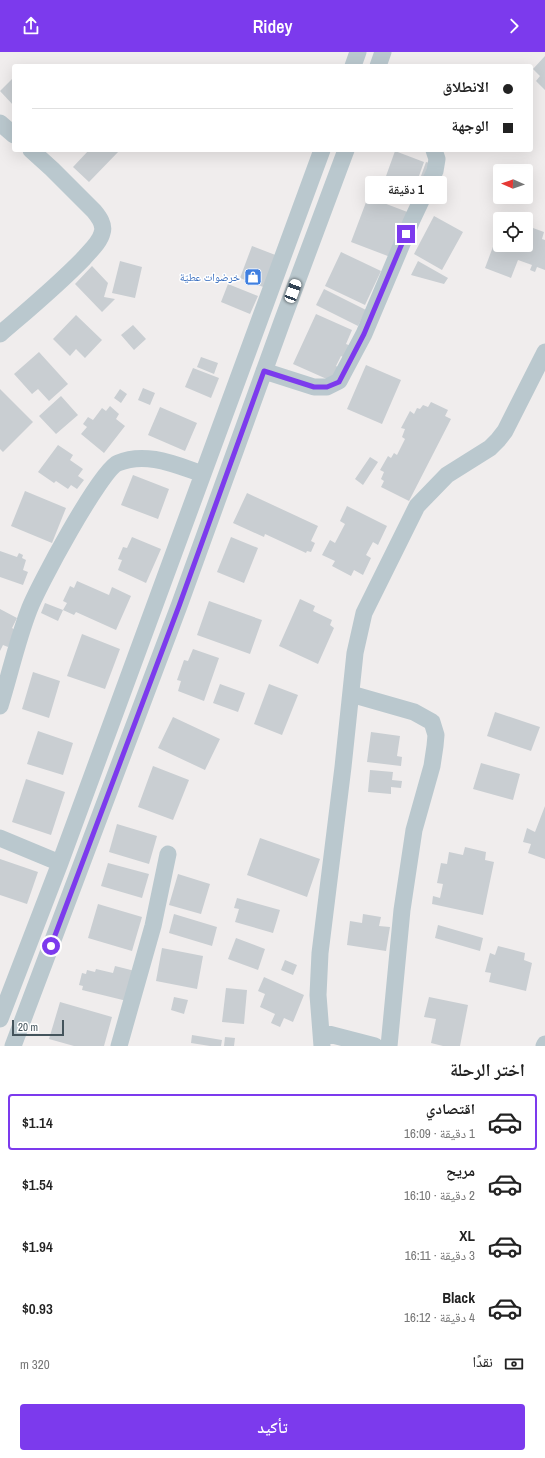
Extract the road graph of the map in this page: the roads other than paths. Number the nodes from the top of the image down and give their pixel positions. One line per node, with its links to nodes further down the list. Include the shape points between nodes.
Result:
1 (358, 52): 3 (street)
2 (383, 52): 4 (street)
3 (354, 64)
4 (379, 64)
5 (0, 123): 6 (street)
6 (12, 133)
7 (33, 152): 11 (street, via 94,211 103,226 102,234 94,247 64,279)
8 (321, 152): 14 (street)
9 (345, 152): 13 (street)
10 (435, 152): 13 (street, via 437,159 435,171 364,334 339,382 327,387 314,387)
11 (0, 334)
12 (545, 352): 15 (street, via 498,440 490,448 447,475 417,506 364,613 355,653)
13 (264, 371): 22 (street, via 179,606)
14 (203, 474): 16 (street, via 147,458 132,458 116,463 102,478 60,548 29,609); 19 (street)
15 (351, 694): 21 (street, via 320,953 318,995); 25 (street, via 414,712 432,722 436,735 432,766 414,830 402,910)
16 (0, 706)
17 (0, 838): 19 (street)
18 (168, 854): 23 (street, via 153,926)
19 (60, 863): 20 (street)
20 (0, 1018)
21 (322, 1039): 24 (street)
22 (13, 1046)
23 (119, 1046)
24 (375, 1046)
25 (389, 1046)

